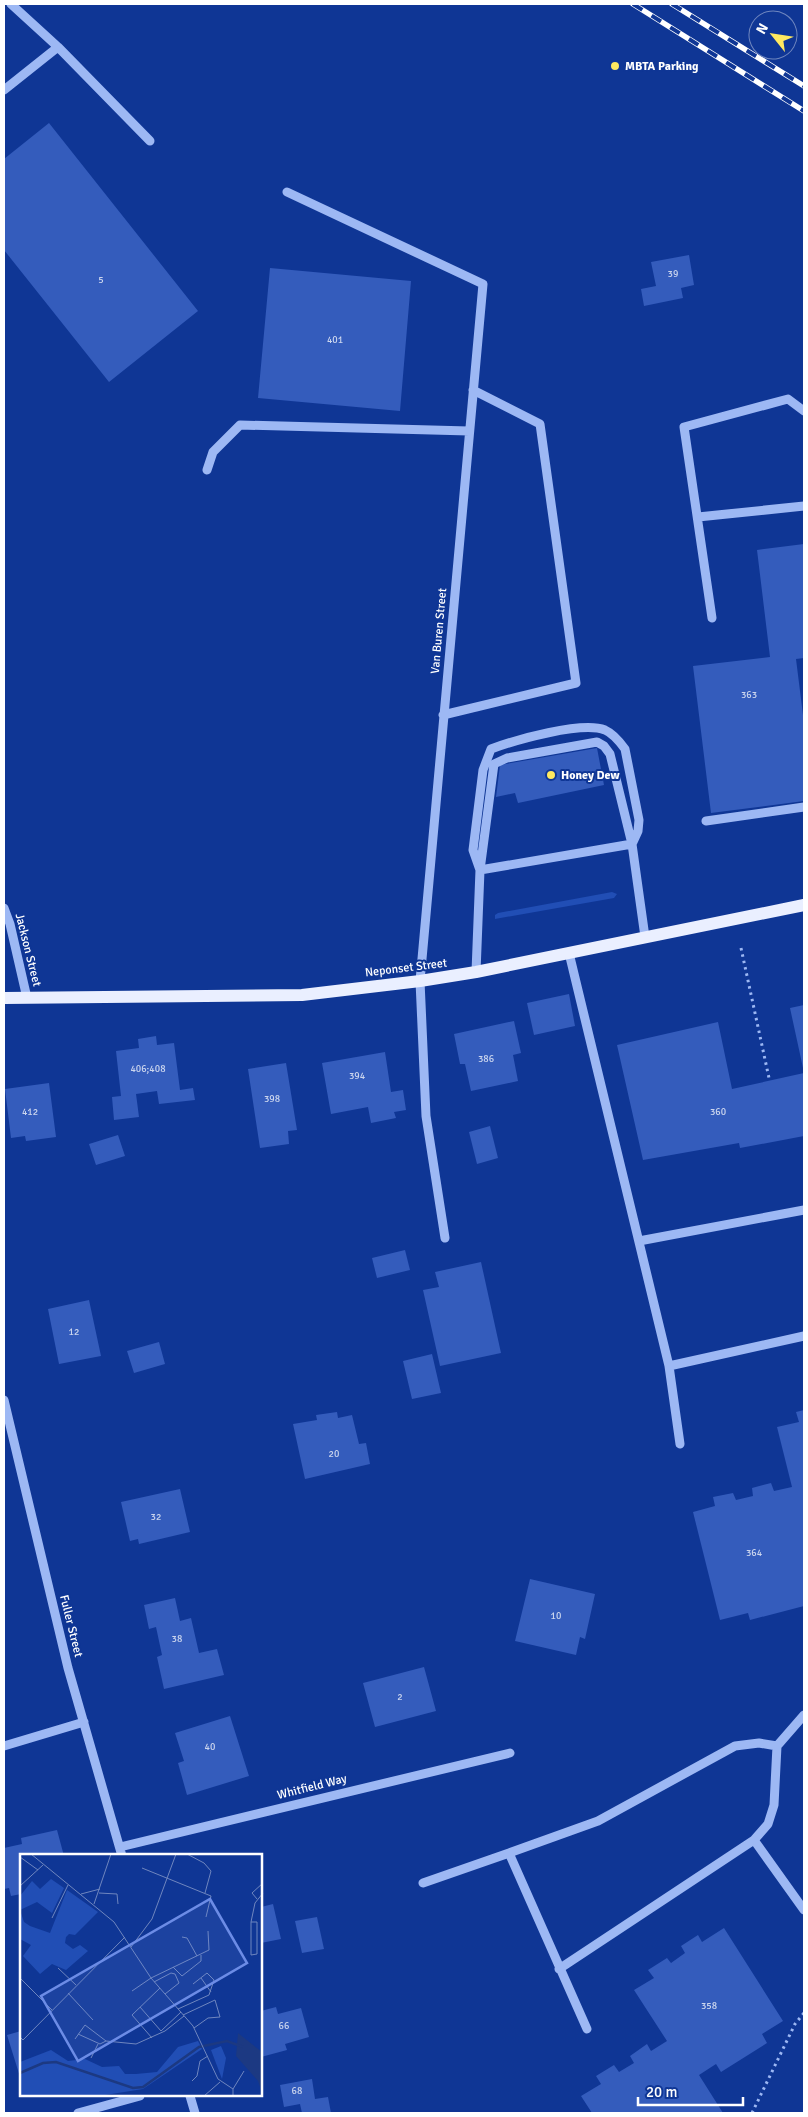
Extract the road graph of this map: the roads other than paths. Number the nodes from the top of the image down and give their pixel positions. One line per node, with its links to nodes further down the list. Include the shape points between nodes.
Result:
1 (11, 4): 2 (street)
2 (58, 47): 3 (street); 4 (street)
3 (4, 90)
4 (150, 141)
5 (287, 192): 6 (street, Van Buren Street, via 483,284)
6 (473, 390): 8 (street, Van Buren Street); 13 (street, via 540,424 576,683)
7 (804, 411): 11 (street, via 788,400 684,427)
8 (469, 432): 9 (street, via 240,425 213,452); 13 (street, Van Buren Street)
9 (207, 470)
10 (804, 506): 11 (street)
11 (698, 517): 12 (street)
12 (712, 618)
13 (443, 715): 23 (street, Van Buren Street)
14 (804, 808): 15 (street)
15 (706, 821)
16 (632, 844): 17 (street); 17 (street, via 610,754 596,742 507,758 494,764); 17 (street, via 638,831 638,820 625,749 607,731 591,727 516,740 491,750 483,770 473,850); 20 (street)
17 (480, 870): 22 (street)
18 (804, 904): 20 (main road, Neponset Street)
19 (4, 908): 25 (street, Jackson Street)
20 (645, 937): 21 (main road, Neponset Street)
21 (569, 953): 22 (main road, Neponset Street); 28 (street)
22 (476, 972): 23 (main road, Neponset Street)
23 (420, 981): 25 (main road, Neponset Street, via 302,995); 27 (street, Van Buren Street, via 426,1116)
24 (4, 998): 25 (main road, Neponset Street)
25 (27, 998)
26 (804, 1210): 28 (street)
27 (445, 1238)
28 (639, 1241): 30 (street)
29 (804, 1336): 30 (street)
30 (669, 1366): 32 (street)
31 (4, 1400): 34 (street, Fuller Street, via 68,1668)
32 (680, 1444)
33 (804, 1715): 36 (street)
34 (84, 1722): 35 (street); 39 (street, Fuller Street)
35 (4, 1746)
36 (778, 1746): 38 (street, via 774,1805 768,1824); 40 (street, via 759,1743 736,1746 598,1821)
37 (510, 1753): 39 (street, Whitfield Way)
38 (754, 1840): 42 (street); 43 (street)
39 (121, 1851)
40 (509, 1854): 41 (street); 43 (street)
41 (422, 1883)
42 (804, 1910)
43 (559, 1970): 44 (street)
44 (586, 2029)
45 (136, 2097): 47 (street)
46 (190, 2097): 48 (street)
47 (78, 2113)
48 (195, 2113)

